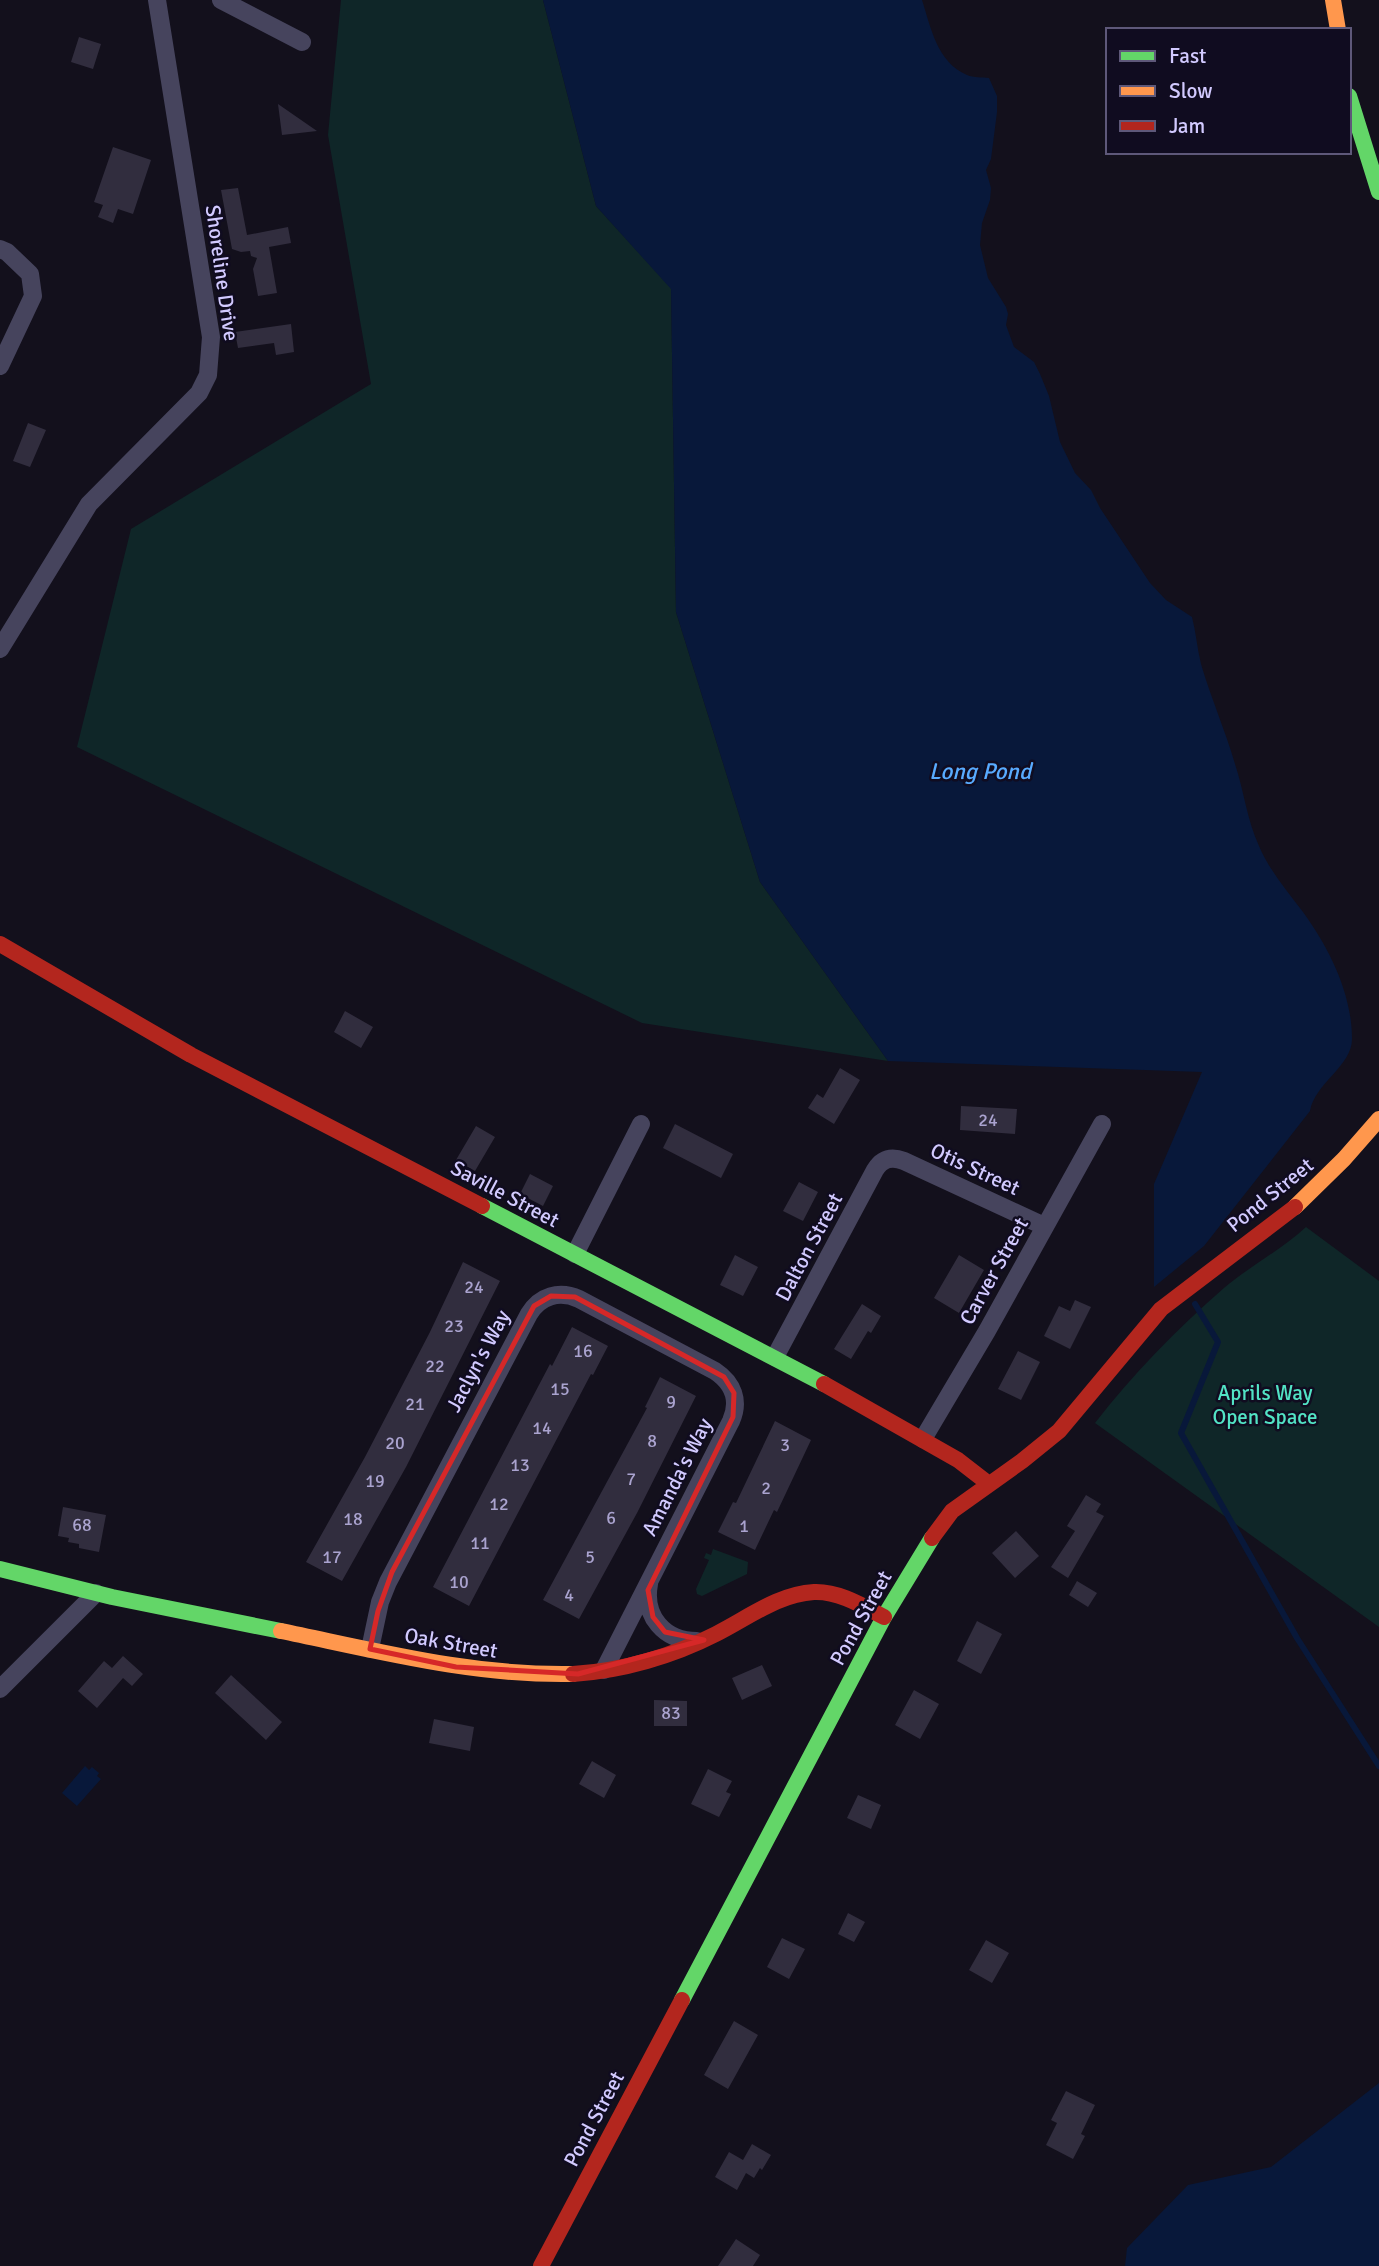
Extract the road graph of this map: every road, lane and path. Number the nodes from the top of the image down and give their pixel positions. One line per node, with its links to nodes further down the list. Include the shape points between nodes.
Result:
1 (157, 0): 10 (street, Shoreline Drive, via 211,337 208,375 199,393 89,504)
2 (221, 0): 5 (street)
3 (1333, 0): 4 (street)
4 (1338, 28)
5 (302, 42)
6 (1351, 102): 7 (street)
7 (1379, 192)
8 (0, 249): 9 (street, via 30,274 33,296)
9 (0, 366)
10 (0, 649)
11 (0, 944): 17 (street, Saville Street, via 191,1055)
12 (1379, 1119): 21 (street, Pond Street, via 1288,1213 1169,1302 1059,1431)
13 (641, 1124): 17 (street)
14 (1102, 1124): 16 (street, Carver Street)
15 (885, 1160): 16 (street, Otis Street, via 904,1161); 18 (street, Dalton Street, via 875,1170)
16 (1044, 1226): 20 (street, Carver Street)
17 (575, 1254): 18 (street, Saville Street)
18 (775, 1357): 20 (street, Saville Street)
19 (734, 1393): 23 (street, Amanda's Way, via 733,1417); 27 (street, Jaclyn's Way, via 720,1373 575,1297 555,1295 538,1303 387,1582)
20 (923, 1438): 21 (street, Saville Street)
21 (989, 1484): 25 (street, Pond Street, via 948,1516)
22 (0, 1569): 24 (street, Oak Street)
23 (650, 1579): 26 (street, via 649,1608 658,1625 680,1639); 28 (street, Amanda's Way)
24 (96, 1593): 27 (street, Oak Street); 29 (street)
25 (884, 1617): 26 (street, Oak Street, via 837,1596 809,1592 771,1605); 30 (street, Pond Street)
26 (704, 1640): 28 (street, Oak Street)
27 (370, 1649): 28 (street, Oak Street, via 504,1673)
28 (604, 1670)
29 (0, 1689)
30 (541, 2266)

